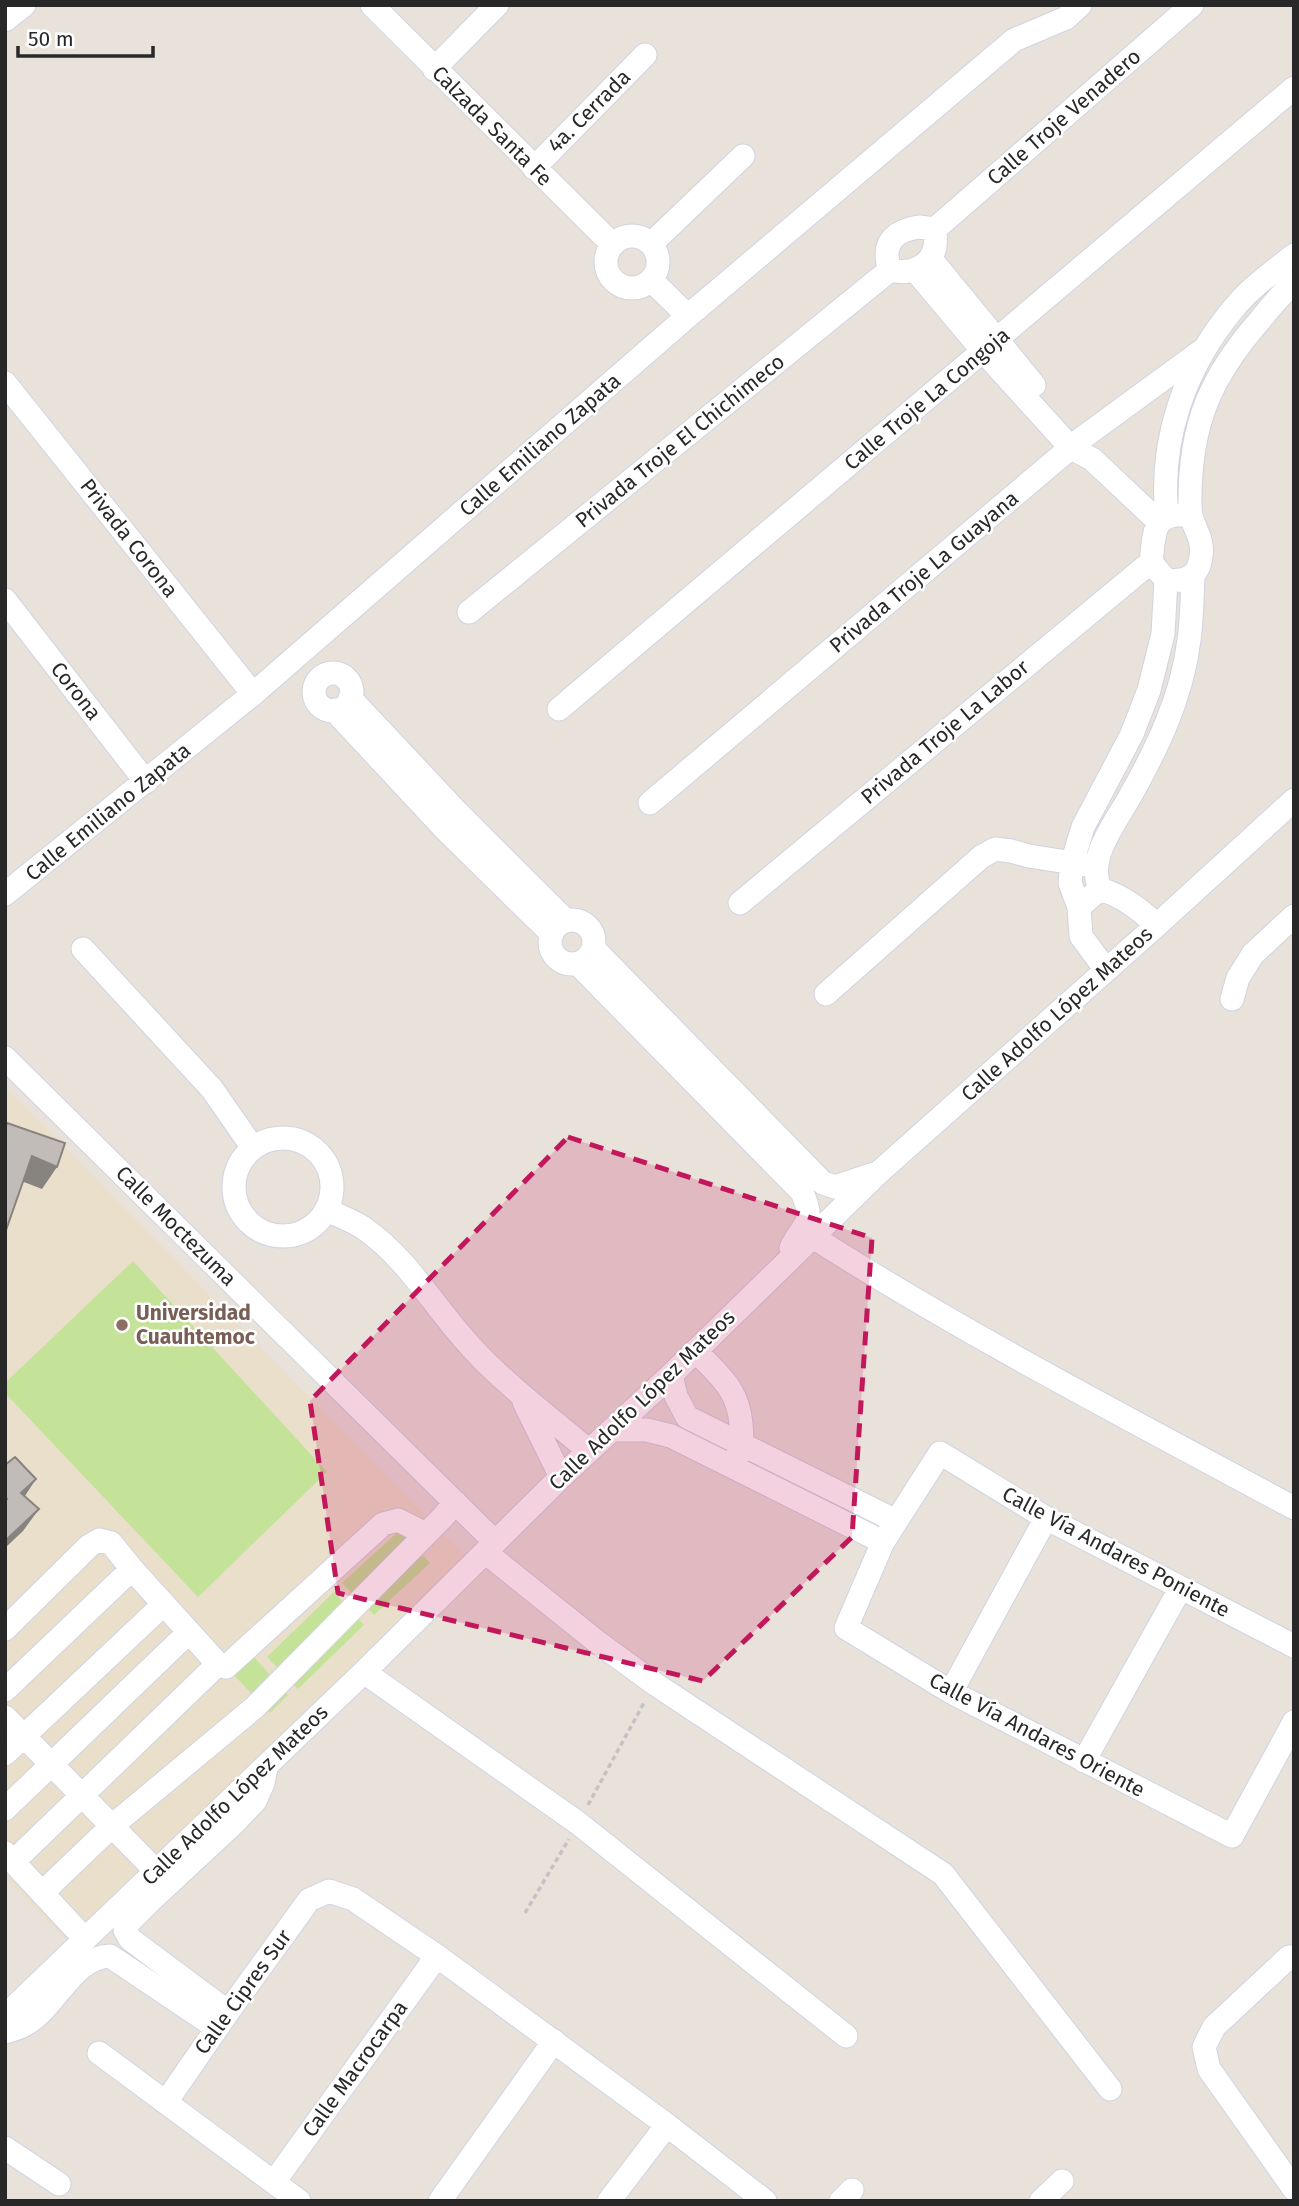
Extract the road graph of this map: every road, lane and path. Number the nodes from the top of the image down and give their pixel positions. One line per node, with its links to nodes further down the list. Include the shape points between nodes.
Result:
1 (24, 5): 6 (street)
2 (372, 5): 8 (street, Calzada Santa Fe)
3 (497, 5): 8 (street)
4 (1080, 5): 20 (street, Calle Emiliano Zapata, via 1066,18 1014,40)
5 (1192, 5): 12 (street, Calle Troje Venadero)
6 (5, 20)
7 (645, 55): 11 (street, 4a. Cerrada)
8 (434, 69): 11 (street, Calzada Santa Fe)
9 (1294, 88): 21 (street, Calle Troje La Congoja)
10 (743, 156): 13 (street)
11 (534, 168): 14 (street, Calzada Santa Fe)
12 (935, 229): 16 (street, via 936,245); 17 (street, via 904,229 888,243 885,257)
13 (651, 244): 14 (street, via 631,236); 18 (street, via 658,257)
14 (612, 245): 18 (street, via 607,262 612,278 636,288)
15 (1294, 254): 22 (street, via 1235,306)
16 (923, 264): 17 (street, via 903,274); 21 (street)
17 (890, 270): 31 (street, Privada Troje El Chichimeco)
18 (651, 279): 20 (street)
19 (1294, 283): 25 (street, via 1221,370 1204,407 1193,454)
20 (688, 316): 32 (street, Calle Emiliano Zapata)
21 (990, 346): 24 (street); 34 (street, Calle Troje La Congoja)
22 (1204, 349): 24 (street, Privada Troje La Guayana); 26 (street, via 1185,387 1170,435)
23 (5, 383): 32 (street, Privada Corona)
24 (1081, 449): 26 (street); 37 (street, Privada Troje La Guayana)
25 (1191, 515): 26 (street); 28 (street, via 1201,544 1201,559)
26 (1163, 519): 27 (street, via 1154,538)
27 (1151, 562): 29 (street); 42 (street, Privada Troje La Labor)
28 (1193, 576): 29 (street, via 1181,582); 39 (street, via 1189,642 1180,689 1158,744 1107,836)
29 (1166, 580): 38 (street, via 1163,634 1149,690 1132,734 1083,827)
30 (5, 600): 35 (street, Corona)
31 (469, 612)
32 (253, 694): 35 (street, Calle Emiliano Zapata)
33 (342, 704): 46 (street)
34 (559, 709)
35 (146, 782): 41 (street, Calle Emiliano Zapata)
36 (1294, 800): 45 (street, Calle Adolfo López Mateos)
37 (650, 803)
38 (1072, 863): 39 (street); 43 (street, via 1070,883); 50 (street, via 995,849)
39 (1096, 866): 40 (street)
40 (1100, 889): 43 (street); 45 (street, via 1117,894)
41 (5, 894)
42 (740, 903)
43 (1079, 907): 49 (street, via 1081,936)
44 (1294, 916): 51 (street, via 1253,954)
45 (1157, 925): 49 (street, Calle Adolfo López Mateos)
46 (559, 927): 48 (street, via 580,921 590,929 595,942); 48 (street, via 550,948 557,960 564,963)
47 (83, 949): 54 (street, via 212,1089)
48 (586, 957): 53 (street)
49 (1106, 971): 55 (street, Calle Adolfo López Mateos)
50 (826, 995)
51 (1232, 999)
52 (5, 1058): 67 (street, Calle Moctezuma)
53 (689, 1062): 55 (street, via 823,1183 835,1187); 58 (street, via 802,1192 809,1209 805,1228 792,1244)
54 (253, 1148): 56 (street, via 285,1137 315,1149 332,1178); 56 (street, via 235,1175 234,1192 246,1220 273,1236 289,1236 304,1232)
55 (877, 1174): 57 (street, Calle Adolfo López Mateos)
56 (327, 1210): 61 (street, via 363,1227 397,1255 457,1333)
57 (813, 1237): 58 (street, Calle Adolfo López Mateos); 68 (street, via 979,1338)
58 (785, 1264): 59 (street, Calle Adolfo López Mateos)
59 (696, 1351): 60 (street, Calle Adolfo López Mateos); 63 (street, via 732,1390 739,1406)
60 (671, 1375): 62 (street, Calle Adolfo López Mateos); 63 (street, via 687,1417)
61 (518, 1391): 64 (street); 66 (street)
62 (613, 1430): 64 (street, Calle Adolfo López Mateos); 65 (street, via 671,1436)
63 (743, 1446): 65 (street); 70 (street)
64 (589, 1451): 66 (street, Calle Adolfo López Mateos)
65 (731, 1467): 72 (street)
66 (561, 1477): 73 (street, Calle Adolfo López Mateos)
67 (455, 1502): 71 (street); 73 (street, Calle Moctezuma)
68 (1294, 1508)
69 (1046, 1518): 70 (street, Calle Vía Andares Poniente, via 940,1454); 75 (street, Calle Vía Andares Poniente); 84 (street)
70 (896, 1521): 72 (street)
71 (426, 1534): 80 (street, via 398,1520 383,1524 231,1663 226,1667); 95 (street, via 255,1707)
72 (883, 1542): 84 (street, Calle Vía Andares Oriente, via 846,1628)
73 (490, 1547): 81 (street, Calle Adolfo López Mateos); 82 (street, Calle Moctezuma, via 596,1641)
74 (132, 1569): 76 (street); 77 (street, via 111,1543 99,1540); 83 (street)
75 (1180, 1588): 79 (street, Calle Vía Andares Poniente); 89 (street)
76 (164, 1604): 78 (street); 87 (street)
77 (5, 1629)
78 (189, 1632): 80 (street); 91 (street)
79 (1294, 1646)
80 (219, 1664): 92 (street)
81 (364, 1672): 90 (street, Calle Adolfo López Mateos); 94 (street)
82 (655, 1684): 94 (path); 109 (street, Calle Moctezuma, via 943,1874)
83 (5, 1690)
84 (951, 1692): 89 (street, Calle Vía Andares Oriente)
85 (5, 1717): 87 (street)
86 (1294, 1722): 89 (street, Calle Vía Andares Oriente, via 1232,1836)
87 (24, 1736): 88 (street); 91 (street)
88 (5, 1754)
89 (1084, 1761)
90 (268, 1763): 97 (street, Calle Adolfo López Mateos); 104 (street, via 254,1801 125,1930)
91 (52, 1765): 92 (street); 93 (street)
92 (83, 1796): 95 (street); 96 (street)
93 (5, 1809)
94 (578, 1823): 99 (path); 106 (street)
95 (112, 1826): 97 (street); 98 (street)
96 (9, 1858): 98 (street)
97 (156, 1871): 100 (street, Calle Adolfo López Mateos)
98 (42, 1893): 100 (street)
99 (525, 1913)
100 (85, 1939): 103 (street, Calle Adolfo López Mateos)
101 (437, 1956): 104 (street, Calle Cipres Sur, via 354,1899 329,1891 309,1900); 107 (street); 114 (street, Calle Macrocarpa)
102 (1294, 1957): 116 (street, via 1214,2026 1205,2048 1209,2069)
103 (5, 2016)
104 (222, 2020): 105 (street, via 110,1956 97,1956 27,2024); 110 (street, Calle Cipres Sur)
105 (5, 2032)
106 (846, 2036)
107 (554, 2041): 111 (street); 118 (street)
108 (99, 2053): 110 (street)
109 (1110, 2089)
110 (166, 2102): 114 (street)
111 (667, 2125): 119 (street); 120 (street)
112 (5, 2148): 115 (street)
113 (1062, 2181): 121 (street)
114 (274, 2182): 117 (street)
115 (60, 2184)
116 (1294, 2189)
117 (299, 2201)
118 (440, 2201)
119 (608, 2201)
120 (765, 2201)
121 (1041, 2201)

